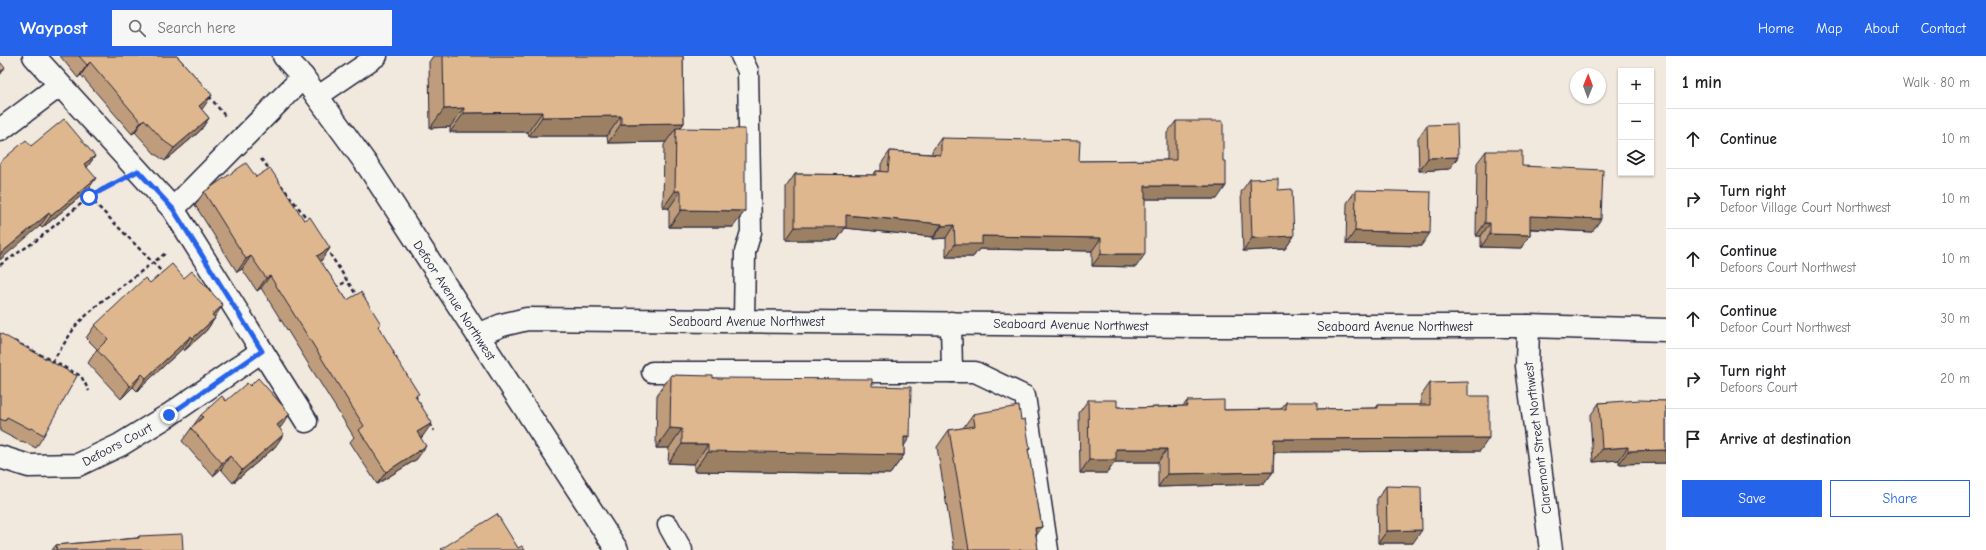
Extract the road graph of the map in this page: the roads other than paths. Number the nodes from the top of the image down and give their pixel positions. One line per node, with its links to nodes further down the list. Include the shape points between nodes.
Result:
1 (34, 56): 6 (street)
2 (284, 56): 5 (street, Defoor Avenue Northwest)
3 (377, 56): 7 (lane)
4 (741, 56): 10 (lane, via 748,71 751,232 745,252)
5 (303, 77): 7 (street, Defoor Avenue Northwest); 9 (street)
6 (60, 85): 8 (street); 9 (street)
7 (317, 97): 14 (street, Defoor Avenue Northwest, via 370,169)
8 (0, 130)
9 (173, 209): 15 (street)
10 (744, 321): 11 (street, Seaboard Avenue Northwest); 14 (street, Seaboard Avenue Northwest, via 527,319 502,325)
11 (951, 322): 12 (street, Seaboard Avenue Northwest, via 1196,326); 17 (lane)
12 (1528, 326): 13 (street, Seaboard Avenue Northwest); 24 (street, Claremont Street Northwest, via 1527,366)
13 (1666, 330)
14 (478, 336): 21 (street, Defoor Avenue Northwest)
15 (262, 351): 18 (street); 19 (street, Defoors Court, via 139,434 78,465 29,466)
16 (652, 372): 17 (lane)
17 (952, 372): 23 (lane, via 975,372 1025,396)
18 (306, 421)
19 (0, 456)
20 (668, 525): 22 (lane)
21 (617, 550)
22 (682, 550)
23 (1048, 550)
24 (1551, 550)

